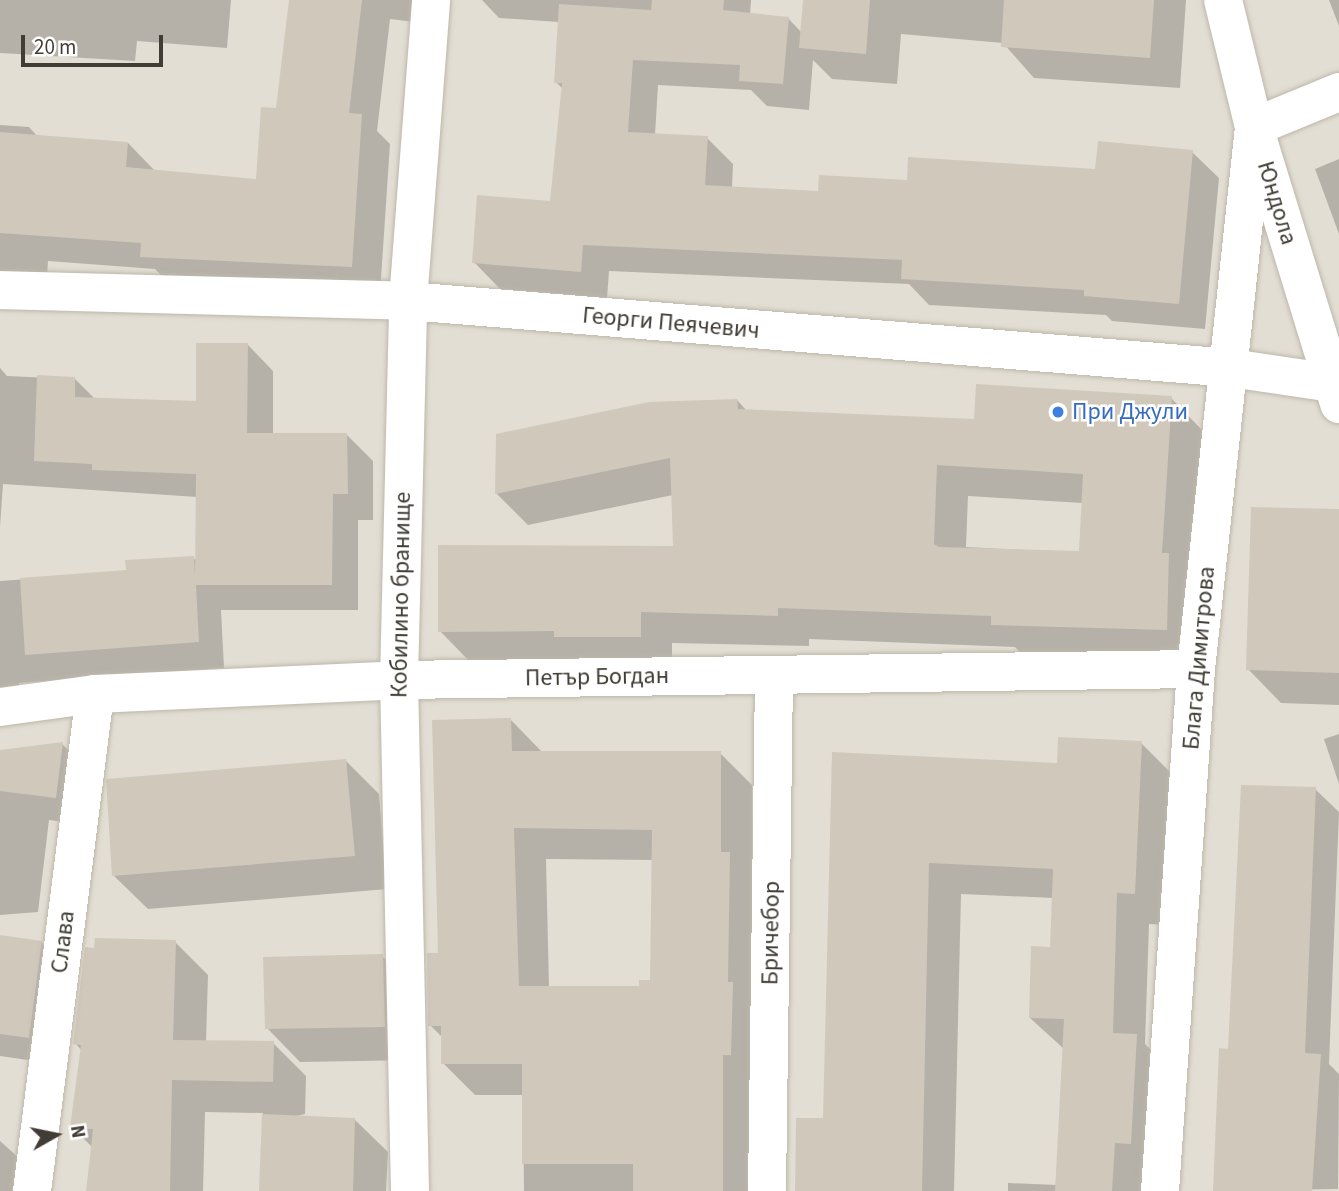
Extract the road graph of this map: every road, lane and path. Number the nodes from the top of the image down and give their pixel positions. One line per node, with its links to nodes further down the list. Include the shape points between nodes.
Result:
1 (431, 0): 6 (street, Кобилино бранище)
2 (1223, 0): 4 (street, Юндола)
3 (1339, 92): 4 (street)
4 (1254, 127): 7 (street, Блага Димитрова); 8 (street, Юндола)
5 (0, 290): 6 (street, Георги Пеячевич)
6 (408, 301): 7 (street, Георги Пеячевич); 11 (street, Кобилино бранище)
7 (1231, 368): 8 (street, Георги Пеячевич); 9 (street, Блага Димитрова)
8 (1337, 391)
9 (1196, 670): 10 (street, Петър Богдан); 17 (street, Блага Димитрова)
10 (774, 675): 11 (street, Петър Богдан); 16 (street, Бричебор)
11 (398, 680): 12 (street, Петър Богдан); 15 (street, Кобилино бранище)
12 (95, 694): 13 (street, Петър Богдан); 14 (street, Слава)
13 (0, 707)
14 (32, 1191)
15 (410, 1191)
16 (767, 1191)
17 (1160, 1191)

